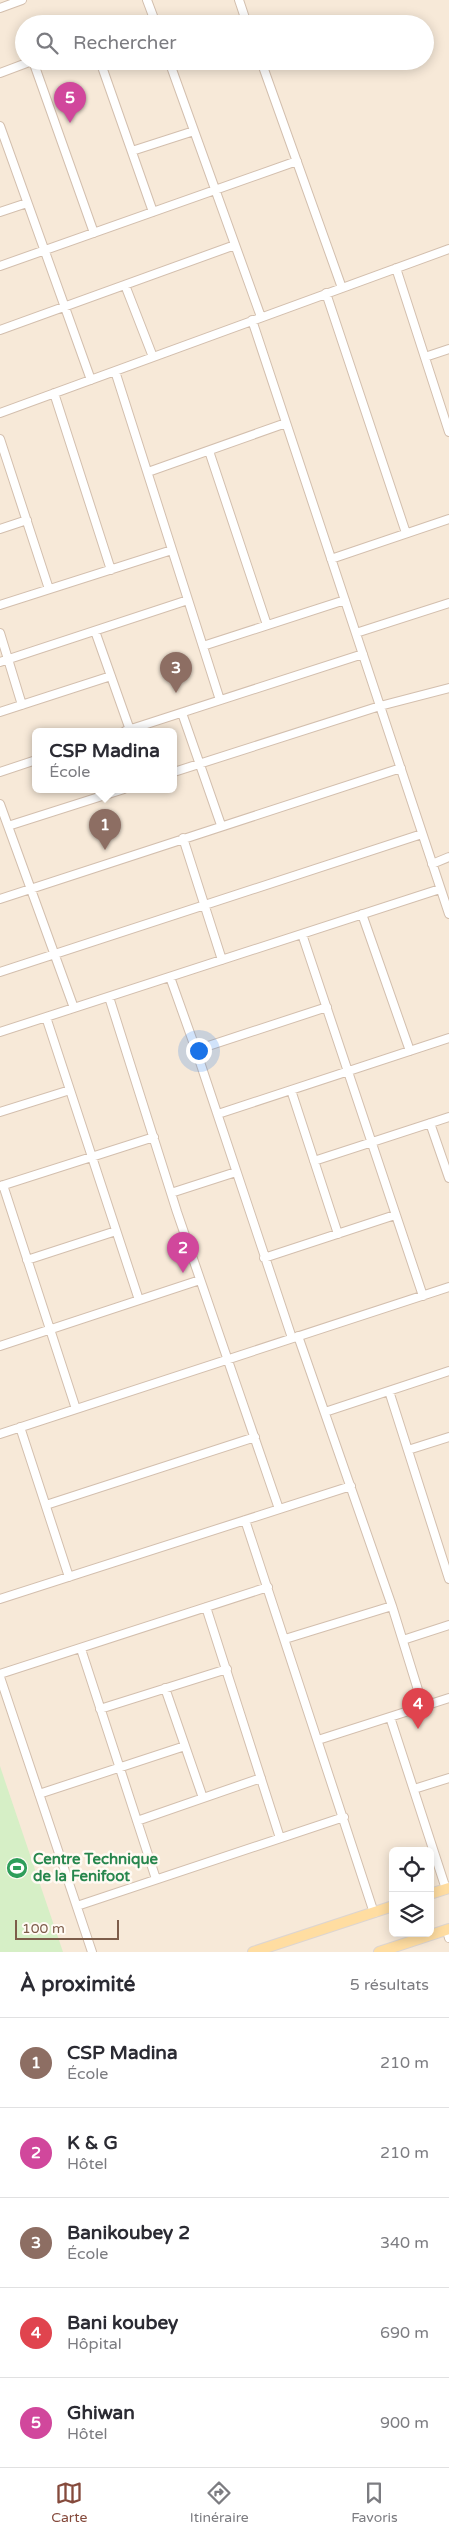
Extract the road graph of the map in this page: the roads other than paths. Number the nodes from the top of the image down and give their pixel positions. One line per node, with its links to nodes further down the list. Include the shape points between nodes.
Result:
1 (22, 0): 4 (street)
2 (147, 0): 5 (street)
3 (239, 0): 6 (street)
4 (0, 8)
5 (153, 15)
6 (244, 15)
7 (15, 68): 12 (street)
8 (36, 70): 22 (street)
9 (103, 70): 16 (street)
10 (175, 70): 14 (street)
11 (264, 70): 17 (street)
12 (0, 73)
13 (0, 126): 15 (street)
14 (194, 131): 16 (street); 18 (street)
15 (3, 143): 19 (street)
16 (132, 151): 21 (street)
17 (296, 161): 18 (street); 29 (street)
18 (215, 190): 21 (street); 23 (street)
19 (27, 203): 20 (street); 25 (street)
20 (0, 212)
21 (153, 212): 22 (street)
22 (94, 233): 25 (street)
23 (235, 245): 28 (street); 32 (street)
24 (449, 249): 27 (street)
25 (44, 251): 26 (street); 31 (street)
26 (0, 266)
27 (396, 268): 29 (street); 37 (street)
28 (125, 285): 31 (street); 36 (street)
29 (342, 288): 30 (street)
30 (326, 294): 32 (street); 50 (street)
31 (64, 307): 34 (street); 39 (street)
32 (261, 317): 33 (street)
33 (252, 320): 36 (street); 42 (street)
34 (0, 330)
35 (449, 349): 37 (street)
36 (152, 357): 38 (street)
37 (425, 357): 43 (street)
38 (115, 371): 39 (street); 46 (street)
39 (91, 380): 40 (street)
40 (54, 393): 41 (street); 53 (street)
41 (0, 412)
42 (286, 424): 45 (street); 52 (street)
43 (449, 432)
44 (0, 439): 48 (street)
45 (209, 450): 46 (street); 59 (street)
46 (148, 472): 51 (street)
47 (449, 519): 50 (street)
48 (27, 520): 49 (street); 54 (street)
49 (0, 529)
50 (406, 533): 52 (street)
51 (172, 550): 53 (street); 55 (street)
52 (331, 559): 56 (street)
53 (111, 570): 54 (street)
54 (49, 589): 58 (street)
55 (188, 600): 60 (street); 63 (street)
56 (345, 600): 59 (street); 62 (street)
57 (449, 603): 62 (street)
58 (0, 605)
59 (267, 625): 63 (street)
60 (95, 631): 65 (street); 67 (street)
61 (0, 633): 65 (street)
62 (356, 633): 64 (street)
63 (203, 646): 69 (street)
64 (363, 654): 69 (street); 71 (street)
65 (8, 659): 66 (street); 70 (street)
66 (0, 662)
67 (111, 676): 70 (street); 74 (street)
68 (449, 688): 71 (street)
69 (220, 700): 73 (street)
70 (22, 705): 72 (street)
71 (380, 706): 77 (street); 78 (street)
72 (0, 712)
73 (182, 713): 75 (street); 77 (street)
74 (127, 728)
75 (134, 728)
76 (32, 761): 80 (street)
77 (200, 764): 79 (street); 83 (street)
78 (401, 768): 83 (street); 85 (street)
79 (177, 771)
80 (0, 772)
81 (111, 793): 84 (street)
82 (0, 804): 84 (street)
83 (221, 825): 86 (street)
84 (8, 826): 90 (street)
85 (422, 834): 88 (street); 92 (street)
86 (182, 838): 90 (street); 92 (street)
87 (449, 857): 88 (street)
88 (432, 864): 89 (street)
89 (440, 888): 93 (street); 94 (street)
90 (31, 890): 91 (street); 96 (street)
91 (0, 899)
92 (205, 905): 96 (street); 97 (street)
93 (362, 914): 95 (street); 107 (street)
94 (449, 914)
95 (302, 934): 97 (street); 101 (street)
96 (54, 954): 98 (street); 102 (street)
97 (222, 960): 99 (street)
98 (0, 972)
99 (170, 977): 100 (street); 106 (street)
100 (109, 997): 102 (street); 115 (street)
101 (327, 1007): 106 (street); 108 (street)
102 (74, 1008): 103 (street)
103 (46, 1017): 104 (street); 109 (street)
104 (0, 1032)
105 (449, 1038): 107 (street)
106 (196, 1050): 112 (street)
107 (410, 1051): 108 (street)
108 (348, 1071): 110 (street); 116 (street)
109 (70, 1090): 111 (street); 117 (street)
110 (291, 1090): 112 (street); 118 (street)
111 (0, 1112)
112 (218, 1114): 119 (street)
113 (449, 1117): 114 (street)
114 (430, 1123): 116 (street); 120 (street)
115 (154, 1137): 117 (street); 122 (street)
116 (371, 1142): 118 (street); 123 (street)
117 (92, 1158): 121 (street); 124 (street)
118 (314, 1161): 125 (street)
119 (236, 1172): 122 (street); 126 (street)
120 (449, 1178)
121 (2, 1186): 127 (street)
122 (171, 1193): 128 (street)
123 (395, 1215): 125 (street); 130 (street)
124 (116, 1231): 127 (street); 131 (street)
125 (338, 1234): 126 (street)
126 (264, 1258): 133 (street)
127 (27, 1260): 132 (street)
128 (200, 1280): 131 (street); 135 (street)
129 (449, 1287): 130 (street)
130 (423, 1296): 133 (street)
131 (139, 1300): 132 (street)
132 (50, 1330): 134 (street); 138 (street)
133 (295, 1337): 135 (street); 139 (street)
134 (0, 1346)
135 (227, 1360): 138 (street); 142 (street)
136 (449, 1371): 137 (street)
137 (389, 1391): 139 (street); 144 (street)
138 (76, 1409): 140 (street)
139 (326, 1412): 145 (street)
140 (20, 1427): 141 (street); 146 (street)
141 (0, 1434)
142 (255, 1437): 146 (street); 147 (street)
143 (449, 1437): 144 (street)
144 (408, 1450): 149 (street)
145 (351, 1486): 147 (street); 154 (street)
146 (46, 1505): 150 (street)
147 (279, 1509): 148 (street)
148 (245, 1520): 150 (street); 152 (street)
149 (446, 1559): 151 (street)
150 (69, 1577): 153 (street)
151 (449, 1579)
152 (268, 1587): 155 (street); 157 (street)
153 (0, 1599)
154 (392, 1606): 157 (street); 158 (street)
155 (206, 1607): 159 (street); 160 (street)
156 (449, 1625): 158 (street)
157 (285, 1640): 167 (street)
158 (403, 1640): 164 (street)
159 (81, 1649): 161 (street); 165 (street)
160 (226, 1669): 162 (street); 170 (street)
161 (0, 1675): 173 (street)
162 (165, 1688): 165 (street); 168 (street)
163 (449, 1698): 164 (street)
164 (424, 1706): 166 (street)
165 (100, 1709): 169 (street)
166 (390, 1717): 167 (street); 172 (street)
167 (318, 1740): 175 (street)
168 (185, 1746): 169 (street); 174 (street)
169 (119, 1768): 173 (street); 176 (street)
170 (261, 1778): 174 (street); 177 (street)
171 (449, 1778): 172 (street)
172 (414, 1789): 179 (street)
173 (39, 1794): 181 (street)
174 (203, 1798): 176 (street)
175 (344, 1817): 177 (street); 183 (street)
176 (137, 1821): 178 (street)
177 (280, 1838): 178 (street)
178 (156, 1879): 181 (street)
179 (447, 1888): 180 (main road)
180 (434, 1893)
181 (76, 1906): 186 (street)
182 (389, 1907): 183 (main road)
183 (374, 1912): 187 (main road)
184 (448, 1932): 185 (main road)
185 (384, 1951)
186 (92, 1952)
187 (253, 1952)

